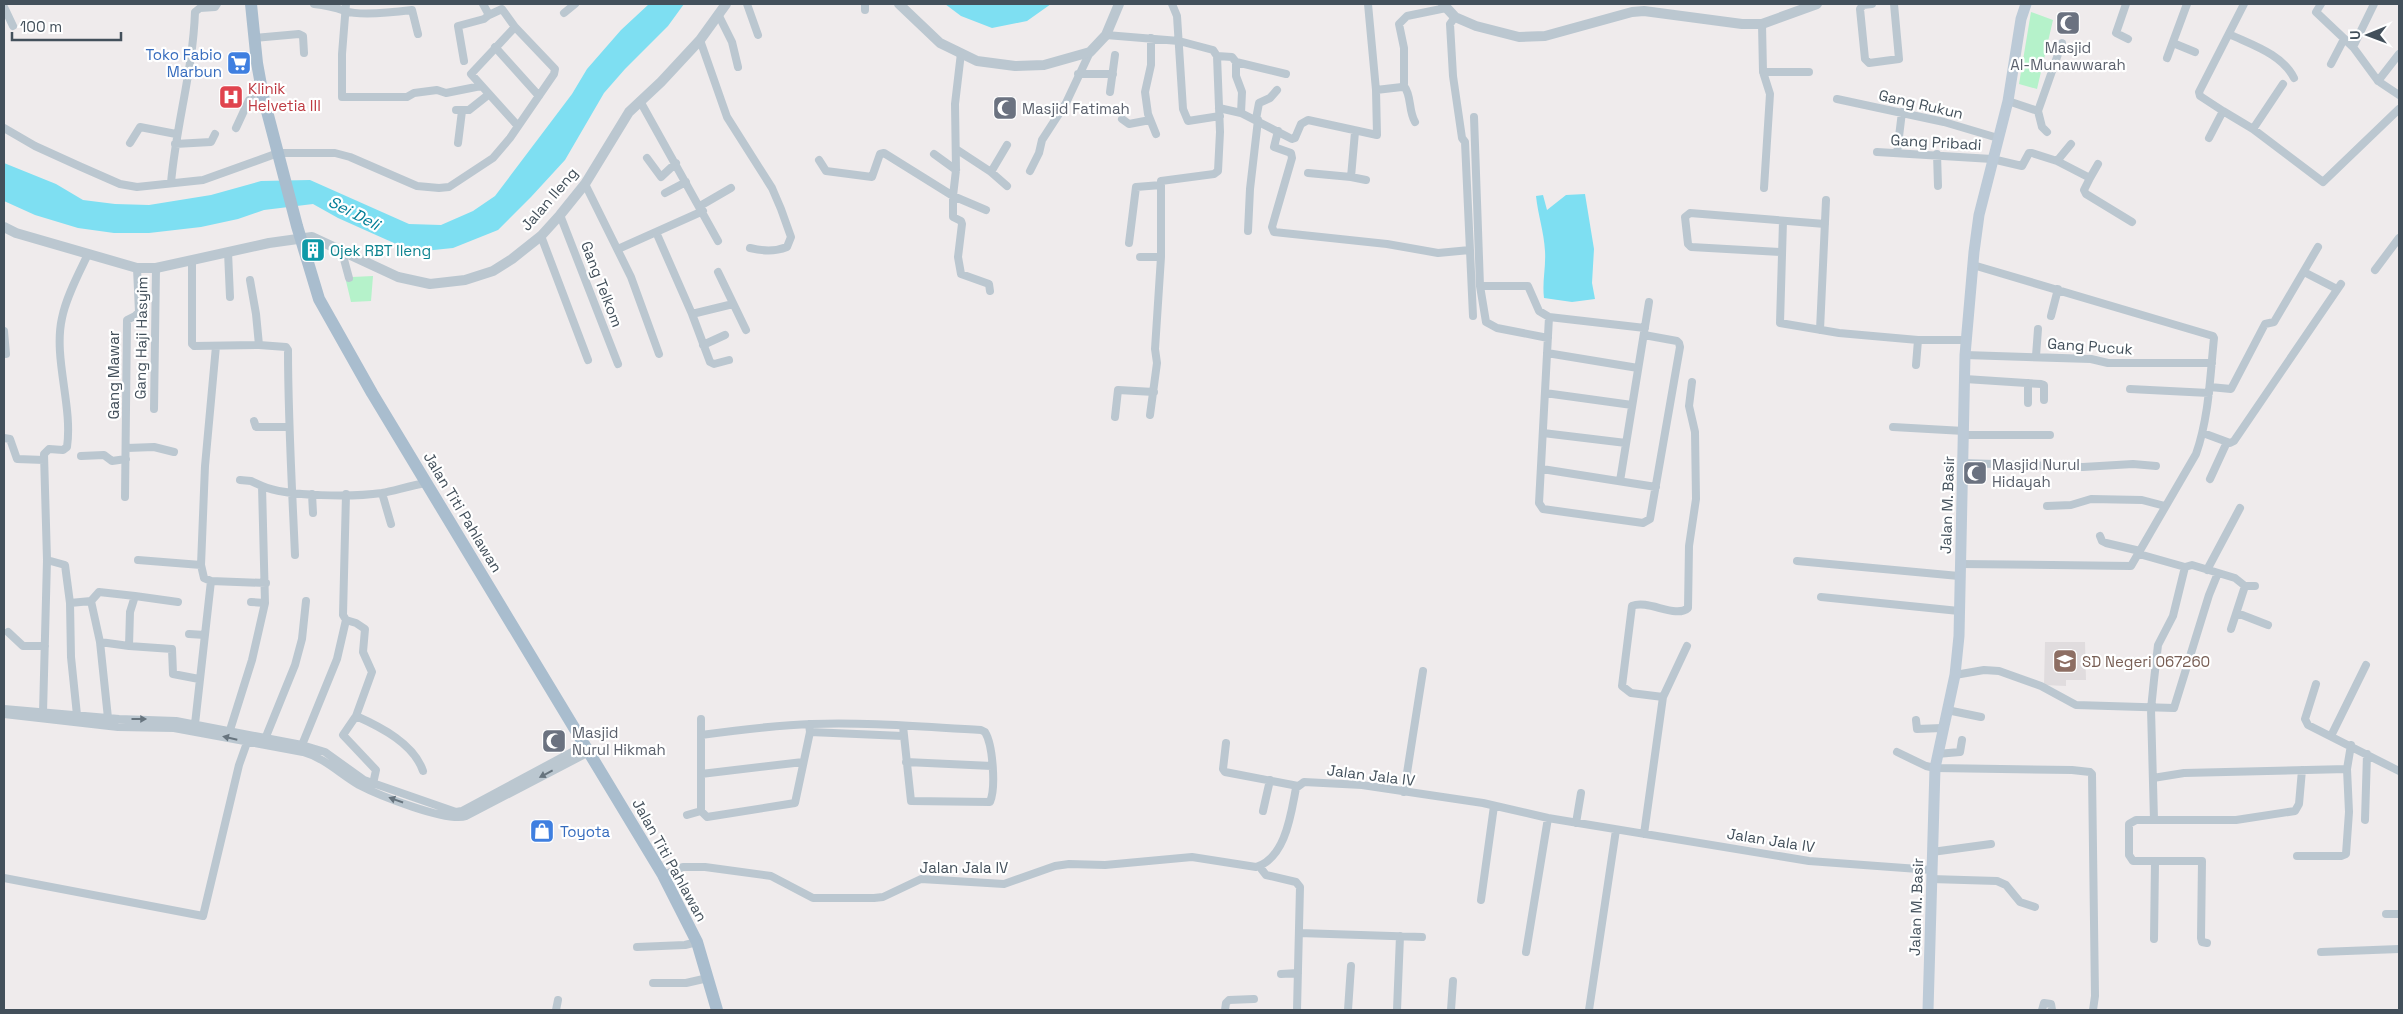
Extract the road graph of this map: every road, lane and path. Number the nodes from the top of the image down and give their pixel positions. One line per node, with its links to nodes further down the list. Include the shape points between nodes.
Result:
1 (217, 4): 97 (street, via 196,9 187,83)
2 (251, 4): 36 (main road, Jalan Titi Pahlawan)
3 (314, 4): 23 (street)
4 (483, 4): 27 (street)
5 (575, 4): 25 (street)
6 (726, 4): 26 (street, Jalan Ileng)
7 (747, 4): 34 (street)
8 (900, 4): 49 (street, via 940,43)
9 (1119, 4): 35 (street)
10 (1172, 4): 41 (street, via 1178,16)
11 (1368, 4): 69 (street)
12 (1817, 4): 29 (street)
13 (1872, 4): 14 (street, via 1863,5 1860,9 1865,60 1869,63 1899,60)
14 (1894, 4)
15 (2026, 4): 77 (main road, Jalan M. Basir)
16 (2126, 4): 38 (street, via 2116,30 2117,35)
17 (2187, 4): 42 (street)
18 (2244, 4): 33 (street)
19 (2321, 4): 39 (street, via 2316,12)
20 (2374, 4): 45 (street)
21 (1444, 6): 28 (street); 67 (street, via 1407,16 1399,24 1404,48)
22 (4, 7): 30 (street)
23 (345, 7): 32 (street, via 388,13 412,10); 66 (street, via 342,97 407,97 414,93 437,90 446,93)
24 (505, 7): 27 (street); 31 (street)
25 (564, 13)
26 (718, 14): 40 (street, Jalan Ileng); 57 (street, via 732,42)
27 (489, 15): 54 (street, via 458,26)
28 (1455, 17): 29 (street, via 1519,37 1546,36 1644,11); 102 (street, via 1450,24 1452,76 1462,138)
29 (1762, 24): 58 (street)
30 (12, 26)
31 (515, 27): 44 (street); 74 (street, via 555,69)
32 (418, 34)
33 (2229, 34): 63 (street, via 2280,59); 82 (street, via 2199,92)
34 (758, 35)
35 (1106, 35): 37 (street); 46 (street)
36 (254, 38): 48 (street, via 299,34 303,36); 73 (main road, Jalan Titi Pahlawan)
37 (1151, 38): 41 (street); 87 (street, via 1151,65 1145,92)
38 (2128, 39)
39 (2344, 39): 45 (street); 56 (street)
40 (700, 40): 76 (street, Jalan Ileng); 153 (street, via 727,117 772,188 791,236 787,247 778,251)
41 (1179, 41): 52 (street, via 1213,50); 84 (street, via 1183,109 1187,121)
42 (2173, 42): 47 (street); 53 (street)
43 (2062, 43): 80 (street)
44 (495, 47): 66 (street, via 471,74); 74 (street)
45 (2353, 47): 64 (street)
46 (1090, 52): 49 (street, via 1044,66 977,61); 60 (street)
47 (2196, 52)
48 (304, 53)
49 (961, 53): 108 (street, via 955,104)
50 (2399, 54): 64 (street)
51 (1115, 55): 61 (street)
52 (1217, 56): 55 (street, via 1232,57); 78 (street)
53 (2167, 58)
54 (464, 61)
55 (1236, 62): 62 (street); 83 (street, via 1236,76 1242,92)
56 (2331, 64)
57 (738, 67)
58 (1763, 72): 59 (street); 134 (street, via 1770,94)
59 (1808, 72)
60 (1078, 74): 61 (street); 121 (street, via 1059,115 1042,140)
61 (1113, 74): 70 (street)
62 (1286, 74)
63 (2294, 78)
64 (2378, 81): 71 (street)
65 (2282, 84): 93 (street)
66 (481, 86): 72 (street)
67 (1404, 86): 69 (street); 89 (street)
68 (1277, 90): 88 (street, via 1259,103)
69 (1376, 90): 95 (street, via 1377,135)
70 (1110, 92)
71 (2399, 94)
72 (488, 95): 90 (street); 104 (street, via 472,108 459,110)
73 (263, 96): 92 (street, via 249,100); 109 (main road, Jalan Titi Pahlawan)
74 (539, 96): 90 (street)
75 (1837, 99): 81 (street, Gang Rukun)
76 (640, 101): 118 (street); 129 (street, Jalan Ileng, via 618,126)
77 (2008, 101): 80 (street); 100 (main road, Jalan M. Basir)
78 (1219, 108): 83 (street); 84 (street)
79 (2399, 109): 93 (street, via 2324,182)
80 (2038, 111): 96 (street, via 2042,127)
81 (1902, 112): 100 (street, Gang Rukun); 111 (street)
82 (2223, 112): 93 (street); 101 (street)
83 (1241, 113): 88 (street)
84 (1220, 116): 130 (street, via 1217,172 1161,181)
85 (1474, 117): 102 (street)
86 (1122, 119): 87 (street, via 1129,124)
87 (1150, 120): 99 (street)
88 (1257, 120): 94 (street); 145 (street)
89 (1415, 122)
90 (518, 125): 109 (street, via 493,158 449,186 439,188 417,186 350,156)
91 (4, 128): 128 (street, via 35,146 120,184 136,187)
92 (236, 128)
93 (2253, 130)
94 (1278, 132): 95 (street, via 1294,139 1300,124 1308,120); 155 (street, via 1274,146 1291,153 1292,158 1272,228 1274,232 1438,253)
95 (1355, 132): 124 (street)
96 (2047, 132)
97 (176, 134): 103 (street, via 140,127); 105 (street)
98 (215, 134): 105 (street, via 211,142)
99 (1156, 134)
100 (1998, 138): 115 (main road, Jalan M. Basir)
101 (2209, 138)
102 (1469, 142): 155 (street); 171 (street)
103 (130, 143)
104 (458, 143)
105 (174, 144): 128 (street)
106 (2070, 144): 117 (street)
107 (1007, 145): 122 (street)
108 (956, 149): 120 (street); 122 (street)
109 (278, 152): 128 (street, via 203,180); 149 (main road, Jalan Titi Pahlawan)
110 (1877, 152): 111 (street, Gang Pribadi)
111 (1897, 153): 113 (street, Gang Pribadi)
112 (934, 154): 120 (street)
113 (1937, 154): 115 (street, Gang Pribadi); 132 (street)
114 (648, 158): 118 (street, via 661,177)
115 (1992, 159): 117 (street, Gang Pribadi, via 2022,166 2032,153); 163 (main road, Jalan M. Basir, via 1979,215)
116 (819, 160): 136 (street, via 826,171 872,177 880,154 884,153)
117 (2057, 161): 125 (street)
118 (676, 163): 127 (street)
119 (2098, 164): 125 (street)
120 (956, 170): 136 (street)
121 (1030, 171)
122 (991, 172): 131 (street)
123 (1308, 173): 124 (street)
124 (1351, 177): 126 (street)
125 (2090, 178): 142 (street, via 2084,190 2086,194)
126 (1366, 180)
127 (686, 182): 135 (street); 138 (street)
128 (171, 183)
129 (585, 184): 140 (street, Jalan Ileng); 154 (street)
130 (1161, 185): 151 (street, via 1136,187); 161 (street)
131 (1007, 186)
132 (1938, 186)
133 (731, 188): 138 (street)
134 (1764, 188)
135 (665, 193)
136 (953, 196): 139 (street); 173 (street, via 953,217 962,224 958,257 961,274 989,284)
137 (1826, 200): 143 (street)
138 (701, 208): 146 (street); 150 (street)
139 (986, 210)
140 (560, 214): 147 (street, Jalan Ileng); 201 (street, Gang Telkom)
141 (1783, 221): 143 (street); 158 (street); 158 (street, via 1690,213 1686,217 1689,246)
142 (2132, 222)
143 (1825, 224): 183 (street)
144 (4, 227): 159 (street)
145 (1248, 230)
146 (656, 232): 154 (street); 177 (street)
147 (541, 236): 157 (street, Jalan Ileng, via 493,271 465,280 430,284 398,277); 198 (street)
148 (2399, 238): 166 (street)
149 (301, 239): 156 (street); 157 (street, Jalan Ileng, via 312,238); 238 (main road, Jalan Titi Pahlawan, via 319,299)
150 (718, 241)
151 (1129, 243)
152 (2318, 247): 168 (street)
153 (750, 248)
154 (618, 249): 195 (street)
155 (1470, 250): 178 (street)
156 (228, 252): 162 (street); 174 (street)
157 (342, 252): 169 (street)
158 (1781, 252): 183 (street, via 1780,322)
159 (88, 254): 164 (street); 231 (street, via 62,318 60,342 67,447 63,450 49,449)
160 (1140, 257): 161 (street)
161 (1162, 258): 209 (street)
162 (192, 261): 165 (street); 192 (street, via 192,344)
163 (1973, 265): 172 (street); 189 (main road, Jalan M. Basir)
164 (138, 268): 165 (street); 227 (street, Gang Mawar, via 139,312 127,320)
165 (156, 268): 214 (street, Gang Haji Hasyim)
166 (2376, 270)
167 (718, 272): 176 (street)
168 (2304, 272): 208 (street, via 2274,322 2265,324 2232,389); 225 (street, via 2339,287 2234,441)
169 (350, 278)
170 (250, 280): 191 (street)
171 (1480, 286): 180 (street, via 1528,286 1539,311); 187 (street, via 1489,325)
172 (2058, 289): 179 (street); 200 (street, via 2213,336)
173 (990, 291)
174 (230, 297)
175 (1649, 302): 185 (street)
176 (733, 304): 177 (street); 182 (street)
177 (692, 314): 190 (street)
178 (1473, 316)
179 (2051, 316)
180 (1549, 317): 185 (street); 187 (street)
181 (2038, 329): 197 (street)
182 (746, 330)
183 (1820, 330): 188 (street)
184 (4, 331): 194 (street)
185 (1644, 332): 203 (street); 240 (street, via 1679,342)
186 (725, 335): 190 (street)
187 (1548, 338): 193 (street)
188 (1918, 340): 189 (street); 202 (street)
189 (1966, 340): 196 (main road, Jalan M. Basir)
190 (703, 344): 199 (street, via 711,364)
191 (258, 345): 192 (street); 219 (street, via 286,347 288,350)
192 (216, 346): 258 (street, via 205,466)
193 (1547, 353): 203 (street); 210 (street)
194 (6, 354)
195 (659, 354)
196 (1965, 355): 197 (street, Gang Pucuk); 204 (main road, Jalan M. Basir)
197 (2036, 356): 200 (street, Gang Pucuk, via 2108,363)
198 (588, 360)
199 (729, 360)
200 (2212, 363): 208 (street)
201 (618, 364)
202 (1916, 365)
203 (1638, 368): 213 (street)
204 (1965, 379): 206 (street); 221 (main road, Jalan M. Basir)
205 (1692, 382): 292 (street, via 1689,406 1695,432 1696,498 1689,546 1688,608 1679,612 1641,604 1632,606 1622,686 1631,693)
206 (2028, 383): 211 (street, via 2044,385); 212 (street)
207 (2130, 389): 208 (street)
208 (2210, 390): 222 (street)
209 (1154, 392): 215 (street); 216 (street, via 1118,390)
210 (1545, 393): 213 (street); 220 (street)
211 (2044, 400)
212 (2028, 402)
213 (1632, 404): 226 (street)
214 (154, 409)
215 (1150, 415)
216 (1115, 417)
217 (254, 421): 219 (street, via 256,428)
218 (1893, 427): 221 (street)
219 (288, 428): 241 (street)
220 (1543, 433): 226 (street); 234 (street)
221 (1964, 433): 223 (street); 232 (main road, Jalan M. Basir)
222 (2203, 433): 225 (street); 247 (street, via 2196,454)
223 (2050, 435)
224 (4, 438): 231 (street, via 10,439 18,459)
225 (2227, 442): 235 (street)
226 (1626, 443): 237 (street)
227 (127, 448): 228 (street, via 154,447); 230 (street, Gang Mawar)
228 (174, 452)
229 (81, 456): 230 (street, via 104,455 112,461)
230 (126, 459): 245 (street, Gang Mawar)
231 (44, 460): 254 (street)
232 (1963, 463): 233 (street); 257 (main road, Jalan M. Basir)
233 (2156, 466)
234 (1542, 469): 237 (street); 240 (street, via 1539,503 1543,509 1647,522)
235 (2210, 479)
236 (240, 480): 239 (street)
237 (1620, 481): 240 (street)
238 (426, 482): 242 (street); 318 (main road, Jalan Titi Pahlawan)
239 (262, 486): 241 (street); 264 (street)
240 (1656, 487)
241 (293, 490): 243 (street); 253 (street)
242 (382, 493): 244 (street); 250 (street)
243 (312, 494): 244 (street); 249 (street)
244 (346, 494): 277 (street, via 346,574 342,602)
245 (125, 497)
246 (2047, 506): 247 (street, via 2070,505 2091,499 2142,500)
247 (2166, 506): 252 (street)
248 (2240, 508): 260 (street)
249 (313, 513)
250 (391, 524)
251 (2100, 536): 252 (street, via 2106,543)
252 (2139, 552): 257 (street, via 2130,567); 259 (street)
253 (295, 555)
254 (47, 560): 273 (street, via 65,564); 284 (street)
255 (138, 560): 258 (street)
256 (1797, 561): 262 (street)
257 (1960, 564): 262 (main road, Jalan M. Basir)
258 (201, 565): 263 (street, via 204,578)
259 (2185, 567): 260 (street, via 2192,565); 293 (street, via 2172,616 2158,646)
260 (2207, 570): 261 (street)
261 (2218, 573): 265 (street, via 2235,578); 293 (street, via 2176,705 2170,709)
262 (1959, 576): 275 (main road, Jalan M. Basir)
263 (211, 581): 264 (street); 282 (street)
264 (266, 583): 274 (street)
265 (2246, 586): 266 (street); 276 (street)
266 (2255, 586)
267 (135, 596): 269 (street, via 99,592); 271 (street); 285 (street, via 130,612)
268 (1821, 597): 275 (street)
269 (91, 601): 273 (street); 283 (street)
270 (306, 601): 313 (street, via 296,664)
271 (178, 602)
272 (251, 602): 274 (street)
273 (70, 603): 297 (street)
274 (265, 603): 308 (street, via 252,660)
275 (1959, 612): 289 (main road, Jalan M. Basir)
276 (2237, 612): 278 (street); 279 (street)
277 (346, 620): 298 (street, via 365,629 363,652 372,668); 316 (street, via 337,658)
278 (2268, 625)
279 (2231, 629)
280 (8, 632): 284 (street, via 22,646)
281 (189, 634): 282 (street)
282 (205, 636): 290 (street)
283 (100, 642): 285 (street); 300 (street)
284 (45, 646): 296 (street)
285 (129, 646): 290 (street, via 172,649 173,674)
286 (1687, 646): 292 (street)
287 (2366, 665): 311 (street)
288 (1423, 671): 336 (street)
289 (1955, 675): 293 (street, via 1998,671 2041,686 2076,705); 294 (main road, Jalan M. Basir)
290 (199, 680): 304 (street)
291 (2316, 684): 311 (street, via 2306,723)
292 (1663, 697): 348 (street)
293 (2151, 709): 331 (street)
294 (1947, 710): 299 (street); 307 (main road, Jalan M. Basir)
295 (5, 711): 296 (street); 303 (street)
296 (43, 713): 297 (street)
297 (77, 714): 300 (street)
298 (356, 716): 328 (street, via 375,724 415,753); 334 (street, via 343,735 376,770)
299 (1981, 717)
300 (108, 718): 303 (street)
301 (701, 719): 309 (street)
302 (1916, 720): 307 (street, via 1917,728)
303 (119, 723): 304 (street, one-way to 304, via 158,719); 312 (street, one-way to 303)
304 (195, 724): 308 (street)
305 (903, 726): 306 (street); 310 (street); 324 (street, via 985,732 990,742)
306 (809, 728): 309 (street); 310 (street); 322 (street)
307 (1942, 728): 320 (main road, Jalan M. Basir)
308 (230, 730): 312 (street)
309 (701, 735): 330 (street)
310 (904, 736): 323 (street)
311 (2331, 736): 317 (street)
312 (249, 738): 313 (street); 333 (street, via 313,754); 356 (street, via 239,765 203,916)
313 (265, 739): 316 (street)
314 (1962, 740): 320 (street, via 1960,752)
315 (1226, 742): 332 (street, via 1222,769 1225,772)
316 (302, 745): 333 (street, via 325,752)
317 (2350, 745): 321 (street); 326 (street)
318 (587, 748): 341 (street); 355 (main road, Jalan Titi Pahlawan)
319 (1897, 752): 325 (street)
320 (1937, 754): 325 (main road, Jalan M. Basir)
321 (2367, 754): 329 (street); 345 (street)
322 (803, 762): 330 (street); 339 (street, via 794,804 707,817)
323 (906, 762): 324 (street); 324 (street, via 909,799 915,802 989,803 992,799)
324 (992, 766)
325 (1935, 768): 350 (main road, Jalan M. Basir); 390 (street, via 2072,770 2092,774)
326 (2347, 769): 327 (street); 351 (street, via 2349,812 2346,854)
327 (2302, 770): 331 (street, via 2184,773); 344 (street, via 2300,804 2295,811 2236,820)
328 (423, 771)
329 (2399, 771)
330 (701, 774): 339 (street)
331 (2153, 778): 344 (street)
332 (1270, 780): 335 (street); 340 (street)
333 (362, 783): 334 (street); 341 (street, one-way to 333, via 444,816)
334 (373, 784): 341 (street)
335 (1298, 786): 336 (street, Jalan Jala IV, via 1304,782 1347,783); 353 (street, via 1281,844 1266,863)
336 (1404, 792): 338 (street, Jalan Jala IV)
337 (1582, 794): 346 (street)
338 (1494, 806): 343 (street, Jalan Jala IV); 357 (street)
339 (701, 811): 342 (street)
340 (1263, 811)
341 (459, 815)
342 (687, 815)
343 (1548, 818): 346 (street, Jalan Jala IV); 369 (street)
344 (2154, 820): 352 (street, via 2136,820 2128,827 2130,857 2136,862)
345 (2365, 820)
346 (1576, 823): 347 (street, Jalan Jala IV)
347 (1616, 830): 348 (street, Jalan Jala IV); 386 (street)
348 (1644, 834): 354 (street, Jalan Jala IV, via 1809,861)
349 (1991, 844): 350 (street)
350 (1932, 852): 354 (main road, Jalan M. Basir)
351 (2297, 856)
352 (2155, 862): 364 (street); 366 (street, via 2202,861 2201,938 2202,942)
353 (1259, 866): 355 (street, Jalan Jala IV, via 1192,857 1105,865 1069,864 1004,884 921,879 874,898 813,898 771,876 712,868 683,867); 361 (street, via 1266,875 1296,882 1300,887)
354 (1931, 874): 358 (street, Jalan Jala IV, via 1997,881 2006,885 2020,902); 387 (main road, Jalan M. Basir)
355 (663, 875): 365 (main road, Jalan Titi Pahlawan)
356 (4, 878)
357 (1481, 900)
358 (2035, 907)
359 (2386, 914): 360 (street)
360 (2399, 914)
361 (1299, 933): 362 (street); 372 (street)
362 (1400, 936): 363 (street); 384 (street)
363 (1422, 937)
364 (2154, 939)
365 (697, 942): 367 (street); 374 (main road, Jalan Titi Pahlawan)
366 (2207, 942)
367 (638, 947)
368 (2399, 949): 370 (street)
369 (1526, 952)
370 (2321, 952)
371 (1350, 966): 383 (street)
372 (1298, 973): 373 (street); 382 (street)
373 (1281, 974)
374 (708, 978): 376 (street, via 686,983); 380 (main road, Jalan Titi Pahlawan)
375 (1453, 981): 385 (street)
376 (654, 983)
377 (1254, 999): 381 (street, via 1230,1000)
378 (558, 1000): 379 (street)
379 (556, 1010)
380 (716, 1010)
381 (1225, 1010)
382 (1296, 1010)
383 (1348, 1010)
384 (1397, 1010)
385 (1451, 1010)
386 (1590, 1010)
387 (1928, 1010)
388 (2042, 1010): 389 (street, via 2044,1003 2052,1004)
389 (2052, 1010)
390 (2093, 1010)

